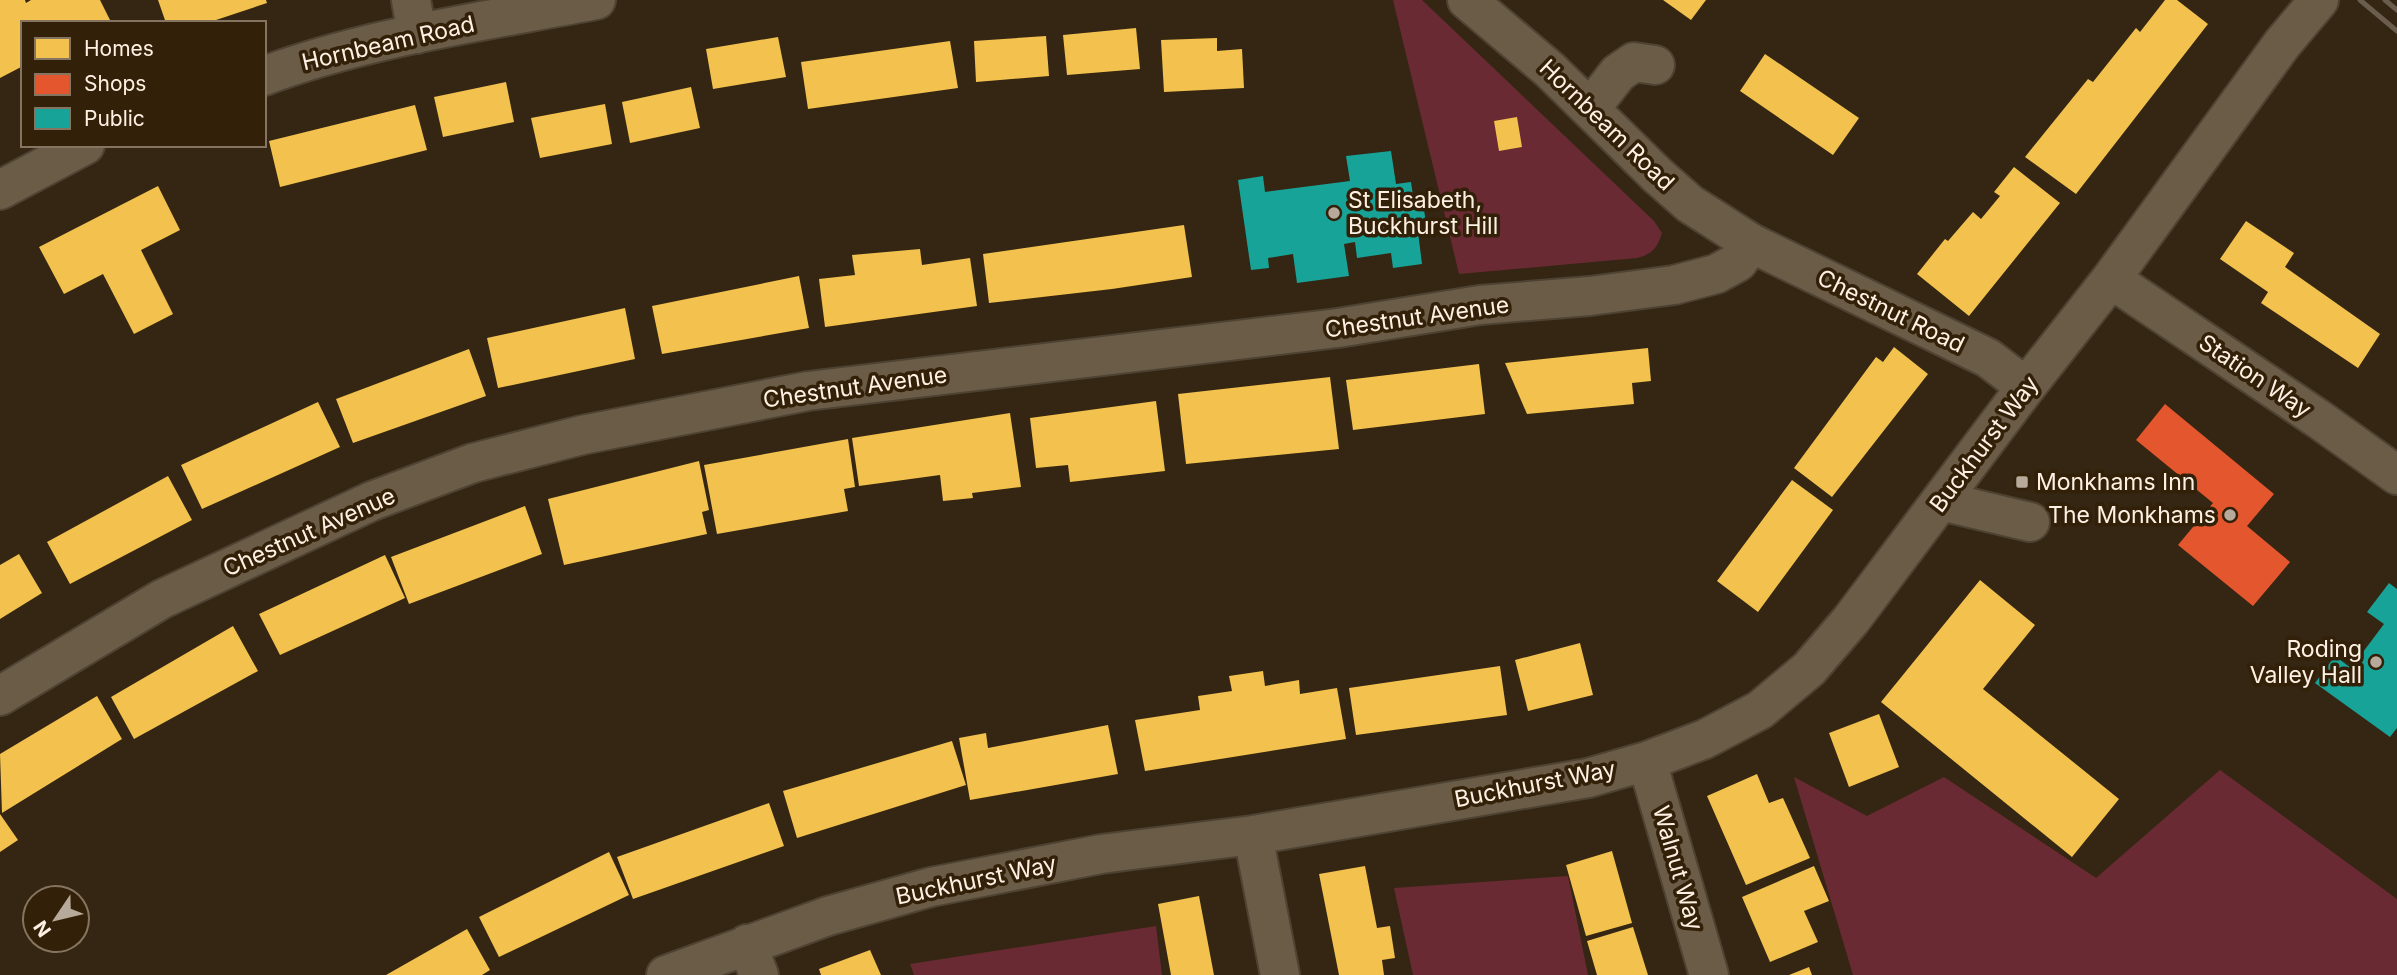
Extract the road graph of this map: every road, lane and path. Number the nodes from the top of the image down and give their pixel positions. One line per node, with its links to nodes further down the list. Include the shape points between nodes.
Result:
1 (596, 0): 4 (street, Hornbeam Road)
2 (2319, 0): 11 (street, Buckhurst Way, via 2281,44)
3 (1469, 1): 7 (street, Hornbeam Road)
4 (414, 17): 6 (street, Hornbeam Road)
5 (1655, 65): 7 (street, via 1634,62 1618,73)
6 (266, 75)
7 (1590, 109): 10 (street, Hornbeam Road, via 1690,204)
8 (81, 147): 9 (street)
9 (0, 190)
10 (1751, 243): 12 (street, Chestnut Road, via 1987,358); 16 (street, Chestnut Avenue, via 1738,262 1716,274 1674,285 1480,305 1338,328 808,391 582,435 473,463 373,501 162,599)
11 (2111, 279): 12 (street, Buckhurst Way); 13 (street, Station Way)
12 (2026, 387): 14 (street, Buckhurst Way)
13 (2397, 475)
14 (1941, 501): 15 (street); 17 (street, Buckhurst Way, via 1810,669 1760,710 1705,739)
15 (2030, 522)
16 (0, 696)
17 (1647, 761): 18 (street, Buckhurst Way, via 1588,778); 22 (street, Walnut Way)
18 (1253, 835): 19 (street, Buckhurst Way, via 1101,854 931,887 828,916); 21 (street)
19 (753, 960): 20 (street, Buckhurst Way)
20 (666, 975)
21 (1280, 975)
22 (1709, 975)

